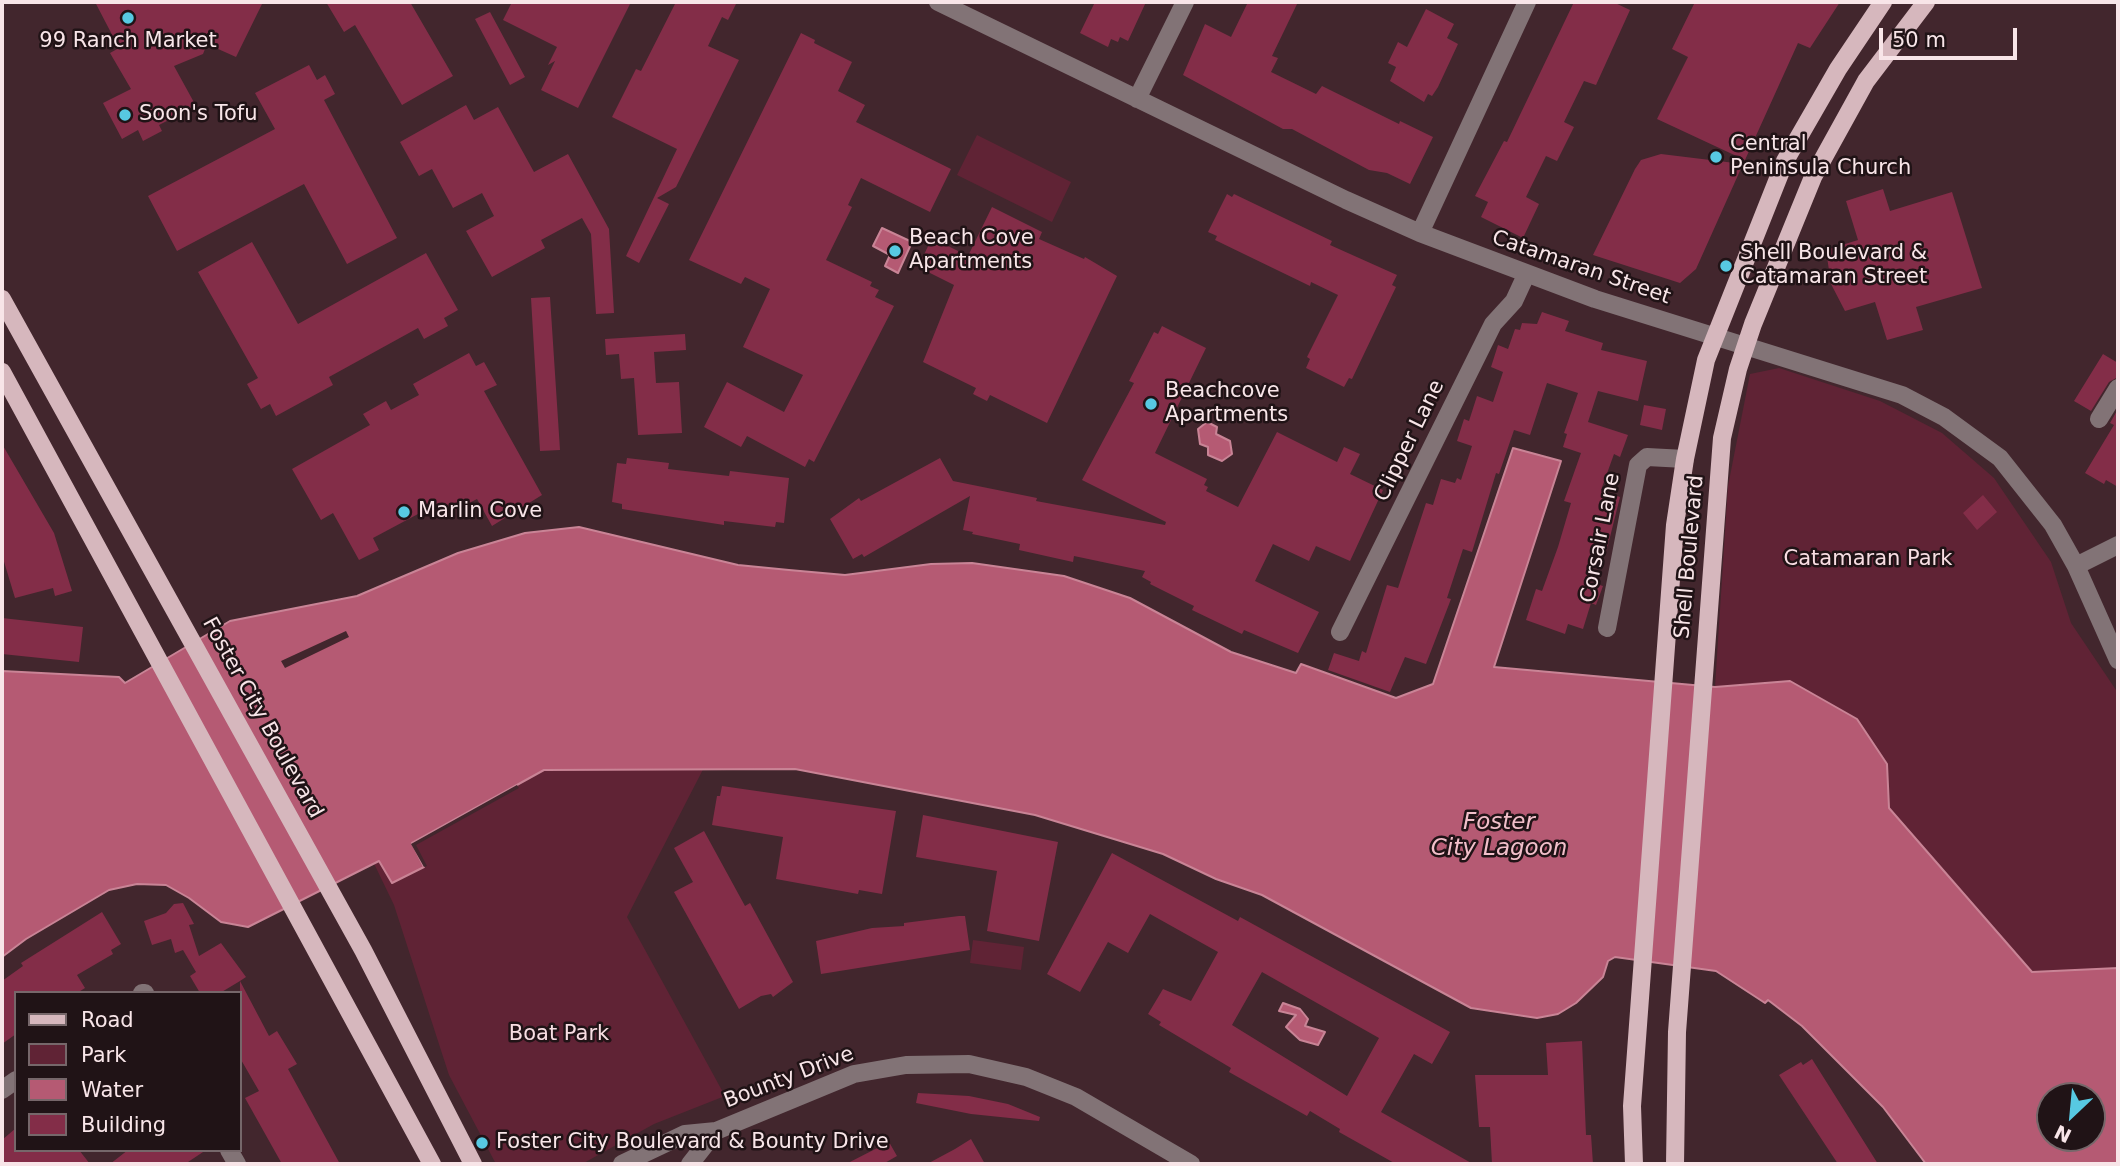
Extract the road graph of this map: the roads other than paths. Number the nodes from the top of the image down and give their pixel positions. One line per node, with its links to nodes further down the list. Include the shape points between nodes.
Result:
1 (938, 2): 6 (street, Catamaran Street)
2 (1185, 2): 6 (street)
3 (1527, 2): 7 (street)
4 (1883, 2): 10 (main road, Shell Boulevard, via 1838,69 1786,161)
5 (1926, 2): 11 (main road, Shell Boulevard, via 1866,81 1813,177)
6 (1137, 99): 7 (street, Catamaran Street)
7 (1420, 233): 8 (street, Catamaran Street)
8 (1526, 275): 10 (street, Catamaran Street); 19 (street, Clipper Lane, via 1514,301 1493,324)
9 (2, 299): 23 (main road, Foster City Boulevard, via 363,950)
10 (1713, 337): 11 (street, Catamaran Street); 15 (main road, Shell Boulevard)
11 (1745, 347): 17 (street, Catamaran Street, via 1902,395 1977,439 2024,485); 28 (main road, Shell Boulevard, via 1722,438 1677,1032)
12 (2, 372): 22 (main road)
13 (2118, 388): 14 (street)
14 (2099, 419)
15 (1685, 459): 18 (street, Corsair Lane, via 1647,457 1638,465); 27 (main road, Shell Boulevard, via 1675,525 1632,1106)
16 (2118, 545): 17 (street)
17 (2076, 566): 20 (street, Catamaran Street)
18 (1607, 628)
19 (1340, 632)
20 (2118, 660)
21 (716, 1131): 24 (street, Bounty Drive, via 685,1134); 25 (street, Bounty Drive); 26 (street, Bounty Drive, via 854,1074 906,1065 969,1065 1027,1077 1076,1097)
22 (432, 1164)
23 (473, 1164)
24 (622, 1164)
25 (690, 1164)
26 (1191, 1164)
27 (1634, 1164)
28 (1675, 1164)

